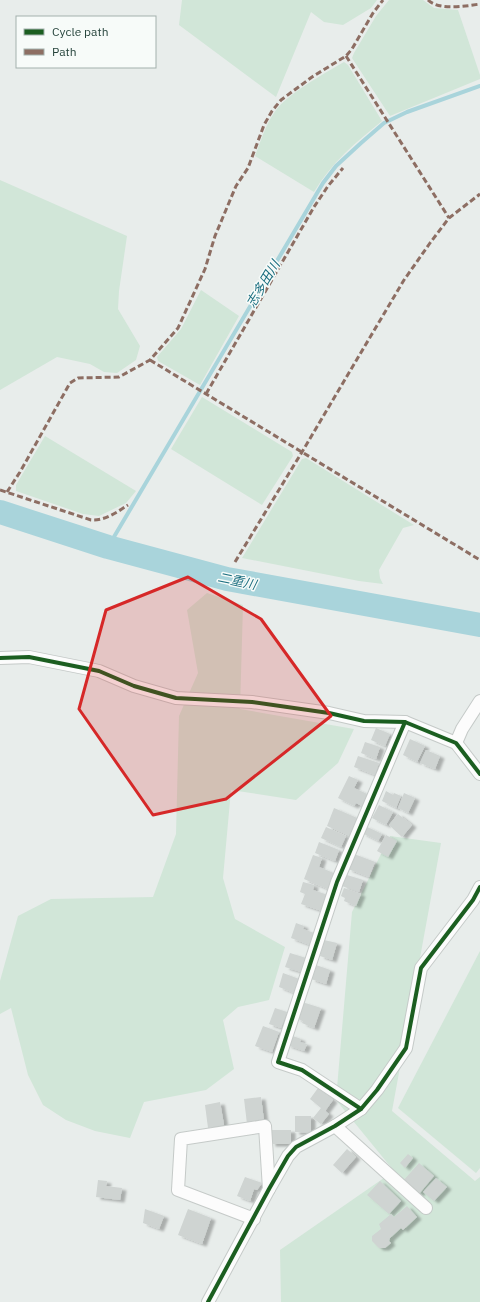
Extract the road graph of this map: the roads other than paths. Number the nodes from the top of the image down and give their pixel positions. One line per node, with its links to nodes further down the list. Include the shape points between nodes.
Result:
1 (0, 658): 3 (street, via 30,657 100,671 134,686 176,698 252,702 329,713 364,721)
2 (480, 701): 4 (street)
3 (405, 722): 4 (street); 7 (street, via 336,882 278,1062 302,1070)
4 (456, 743): 5 (street)
5 (480, 774)
6 (480, 887): 7 (street, via 421,968 406,1048)
7 (361, 1109): 8 (street)
8 (335, 1126): 9 (street, via 296,1147); 10 (street)
9 (269, 1188): 11 (street); 11 (street, via 265,1126 181,1139 178,1190)
10 (426, 1208)
11 (254, 1218): 12 (street)
12 (208, 1302)

